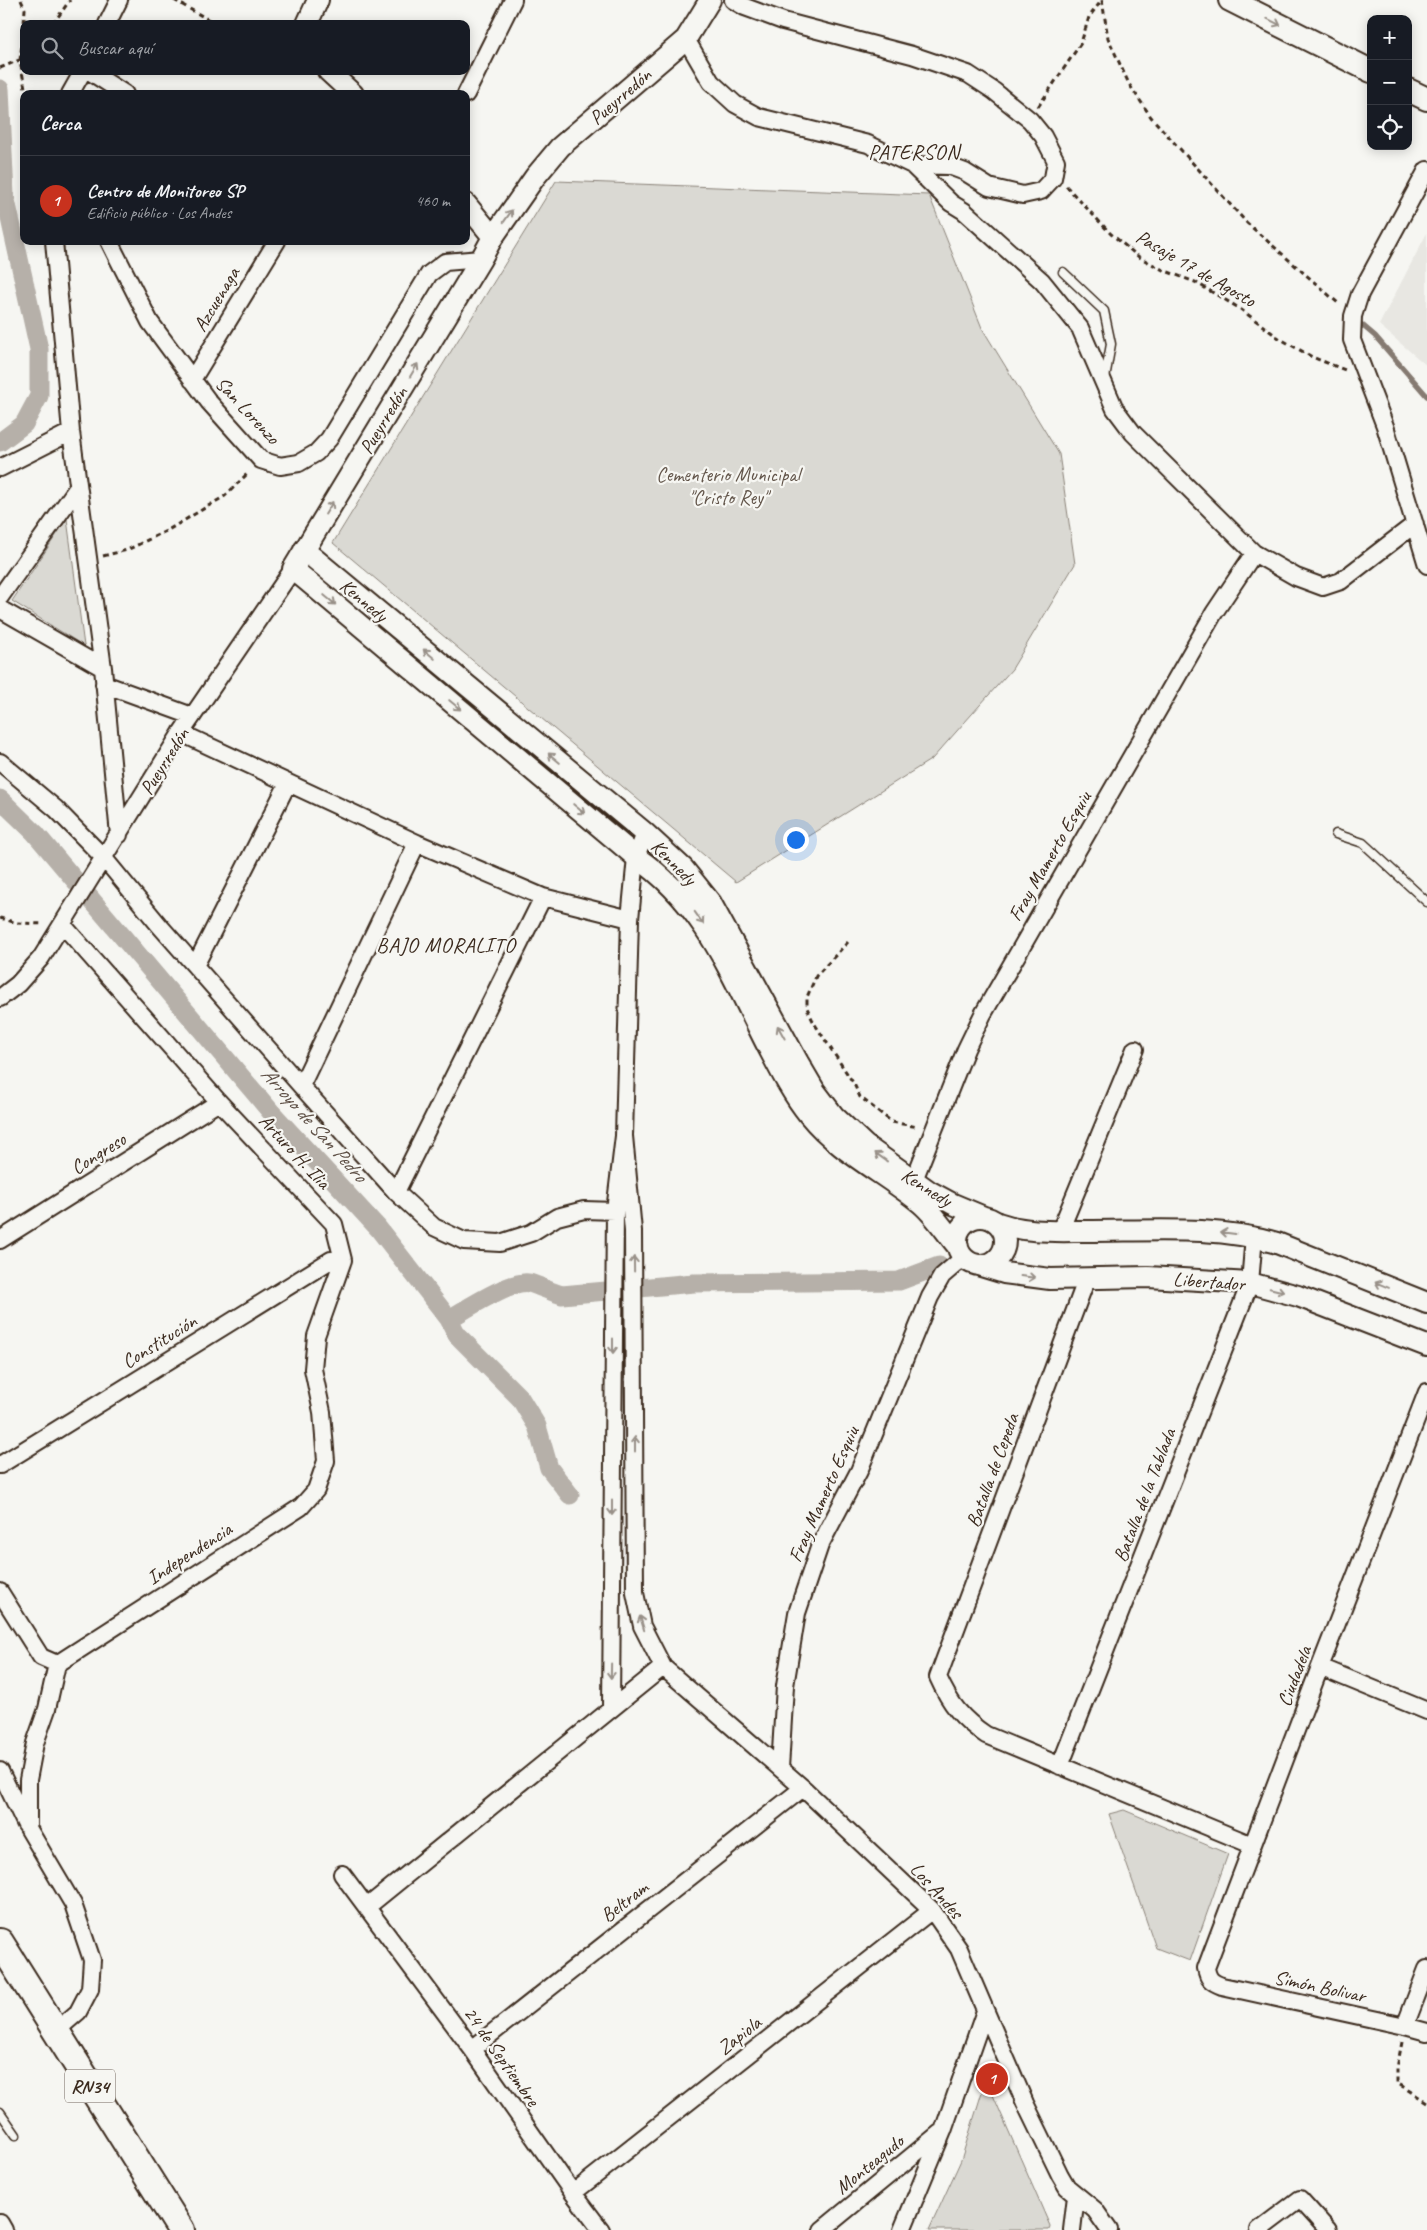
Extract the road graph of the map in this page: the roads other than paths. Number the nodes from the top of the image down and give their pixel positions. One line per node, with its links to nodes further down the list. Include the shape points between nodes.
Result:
1 (119, 0): 7 (street)
2 (318, 0): 8 (street)
3 (513, 0): 17 (street)
4 (710, 0): 9 (street, Pueyrredón)
5 (733, 0): 20 (street, via 783,21 912,55 968,74 1030,120 1056,161 1053,178 1041,191 1023,195 989,187 966,172 949,166)
6 (1230, 0): 10 (main road, one-way to 10)
7 (109, 20)
8 (309, 20)
9 (686, 39): 20 (street, via 711,82 735,104 759,116 868,144); 23 (street, Pueyrredón, one-way to 9, via 560,147)
10 (1367, 69)
11 (80, 75): 14 (street)
12 (95, 75): 15 (street)
13 (332, 75): 16 (street)
14 (72, 90)
15 (119, 90)
16 (349, 90)
17 (468, 90)
18 (1412, 92): 19 (main road)
19 (1427, 99)
20 (912, 165): 30 (street, via 1042,281 1080,328)
21 (1427, 170): 34 (street, via 1360,294 1353,316 1352,340 1385,426)
22 (470, 209): 23 (street)
23 (493, 237): 27 (street, Pueyrredón)
24 (54, 245): 31 (street)
25 (111, 245): 29 (street, San Lorenzo, via 150,322)
26 (275, 245): 29 (street, Azcuenaga)
27 (482, 259): 29 (street, San Lorenzo, via 445,262 429,274 329,439 316,453 299,463 280,466 261,460); 35 (street, Pueyrredón, one-way to 27)
28 (1063, 272): 30 (lane, via 1104,311 1111,344)
29 (192, 380)
30 (1104, 380): 36 (street, via 1115,409 1133,433)
31 (71, 432): 32 (street); 33 (street)
32 (0, 468)
33 (78, 487): 39 (street); 41 (street)
34 (1415, 524): 36 (street, via 1341,581 1323,587 1296,577); 37 (street)
35 (304, 550): 38 (street, Pueyrredón); 46 (street, Kennedy, one-way to 35)
36 (1254, 554): 62 (street, Fray Mamerto Esquiu, via 1214,613 984,1014 966,1049)
37 (1427, 565)
38 (293, 569): 42 (street, Pueyrredón); 51 (street, Kennedy, one-way to 51)
39 (0, 597)
40 (0, 609): 41 (street)
41 (104, 676): 42 (street); 48 (street)
42 (192, 716): 43 (street, Pueyrredón)
43 (181, 733): 45 (street); 48 (street, Pueyrredón)
44 (0, 762): 50 (street, via 56,809)
45 (288, 783): 49 (street); 56 (street)
46 (645, 834): 51 (street); 62 (street, Kennedy, one-way to 46, via 834,1116 814,1091 711,903 682,868)
47 (1336, 834): 53 (lane, via 1363,843)
48 (119, 835): 50 (street, Pueyrredón)
49 (418, 843): 52 (street); 59 (street)
50 (103, 857): 55 (street, Pueyrredón); 56 (street)
51 (636, 857): 54 (street); 62 (street, Kennedy, one-way to 62, via 680,894 698,916 788,1086 809,1115 844,1147)
52 (543, 896): 54 (street); 63 (street)
53 (1427, 902)
54 (630, 919): 61 (street)
55 (62, 925): 57 (street, via 41,958 18,984); 60 (street, Arturo H. Ilia)
56 (195, 966): 59 (street)
57 (0, 998)
58 (1135, 1050): 66 (street)
59 (301, 1086): 63 (street)
60 (219, 1102): 68 (street, Congreso); 70 (street, Arturo H. Ilia, via 334,1224)
61 (624, 1136): 64 (street); 79 (street, one-way to 61, via 642,1626 635,1594 634,1231)
62 (911, 1187): 65 (street, Kennedy); 69 (street, Kennedy)
63 (396, 1192): 64 (street, via 434,1227 464,1242 500,1243 575,1212)
64 (615, 1211): 81 (street, one-way to 81)
65 (991, 1220): 66 (street, via 1008,1227); 69 (street, via 975,1217 962,1226 958,1234); 69 (street, via 1006,1237 1003,1253 992,1263)
66 (1060, 1231): 67 (street, one-way to 66, via 1194,1231)
67 (1254, 1236): 72 (street, Batalla de la Tablada); 73 (street, one-way to 67)
68 (0, 1240)
69 (967, 1257): 71 (street, Libertador, one-way to 71, via 1026,1277); 84 (street, Fray Mamerto Esquiu, via 942,1276 930,1297 859,1471 820,1545 797,1613 785,1686)
70 (343, 1260): 76 (street, Constitución, via 331,1260); 78 (street, Independencia, via 316,1336 313,1370 322,1412 326,1462 316,1490 301,1507)
71 (1087, 1278): 72 (street, Libertador, via 1148,1277); 83 (street, Batalla de Cepeda, via 938,1677 947,1699 967,1722 986,1735)
72 (1250, 1283): 74 (street, Libertador, one-way to 74, via 1298,1296); 83 (street, Batalla de la Tablada)
73 (1427, 1303)
74 (1427, 1346)
75 (1427, 1392): 80 (street, Ciudadela)
76 (0, 1465)
77 (0, 1592): 78 (street, via 41,1657)
78 (57, 1664): 87 (street, via 28,1780)
79 (663, 1667): 81 (street); 84 (street, Los Andes)
80 (1320, 1667): 82 (street); 88 (street, Ciudadela)
81 (611, 1708): 90 (street)
82 (1427, 1711)
83 (1060, 1766): 88 (street)
84 (780, 1768): 86 (street, Los Andes)
85 (0, 1771): 87 (street)
86 (803, 1788): 91 (street, Los Andes); 99 (street, Beltram)
87 (28, 1828): 97 (street, via 73,1904 92,1960 90,1989 78,2012)
88 (1252, 1845): 94 (street, Ciudadela, via 1209,1959)
89 (342, 1874): 90 (street, 24 de Septiembre)
90 (367, 1907): 99 (street, 24 de Septiembre)
91 (932, 1910): 95 (street, Los Andes, via 959,1949); 103 (street, Zapiola)
92 (0, 1942): 97 (highway, RN34)
93 (1427, 1969): 96 (street)
94 (1207, 1977): 96 (street, Simón Bolivar, via 1222,1986)
95 (985, 2010): 101 (street); 104 (street, Los Andes, via 1055,2166 1067,2188)
96 (1406, 2026): 98 (street, Simón Bolivar)
97 (56, 2031): 107 (highway, RN34)
98 (1427, 2032)
99 (472, 2049): 103 (street, 24 de Septiembre)
100 (0, 2112): 102 (lane)
101 (943, 2131): 109 (street, Monteagudo); 110 (street)
102 (16, 2135)
103 (573, 2193): 108 (street, 24 de Septiembre)
104 (1076, 2196): 111 (street); 112 (street, Los Andes, via 1095,2210)
105 (0, 2224): 106 (street)
106 (4, 2230)
107 (181, 2230)
108 (601, 2230)
109 (822, 2230)
110 (902, 2230)
111 (1072, 2230)
112 (1109, 2230)
113 (1259, 2230): 114 (street, via 1300,2199)
114 (1328, 2230)

